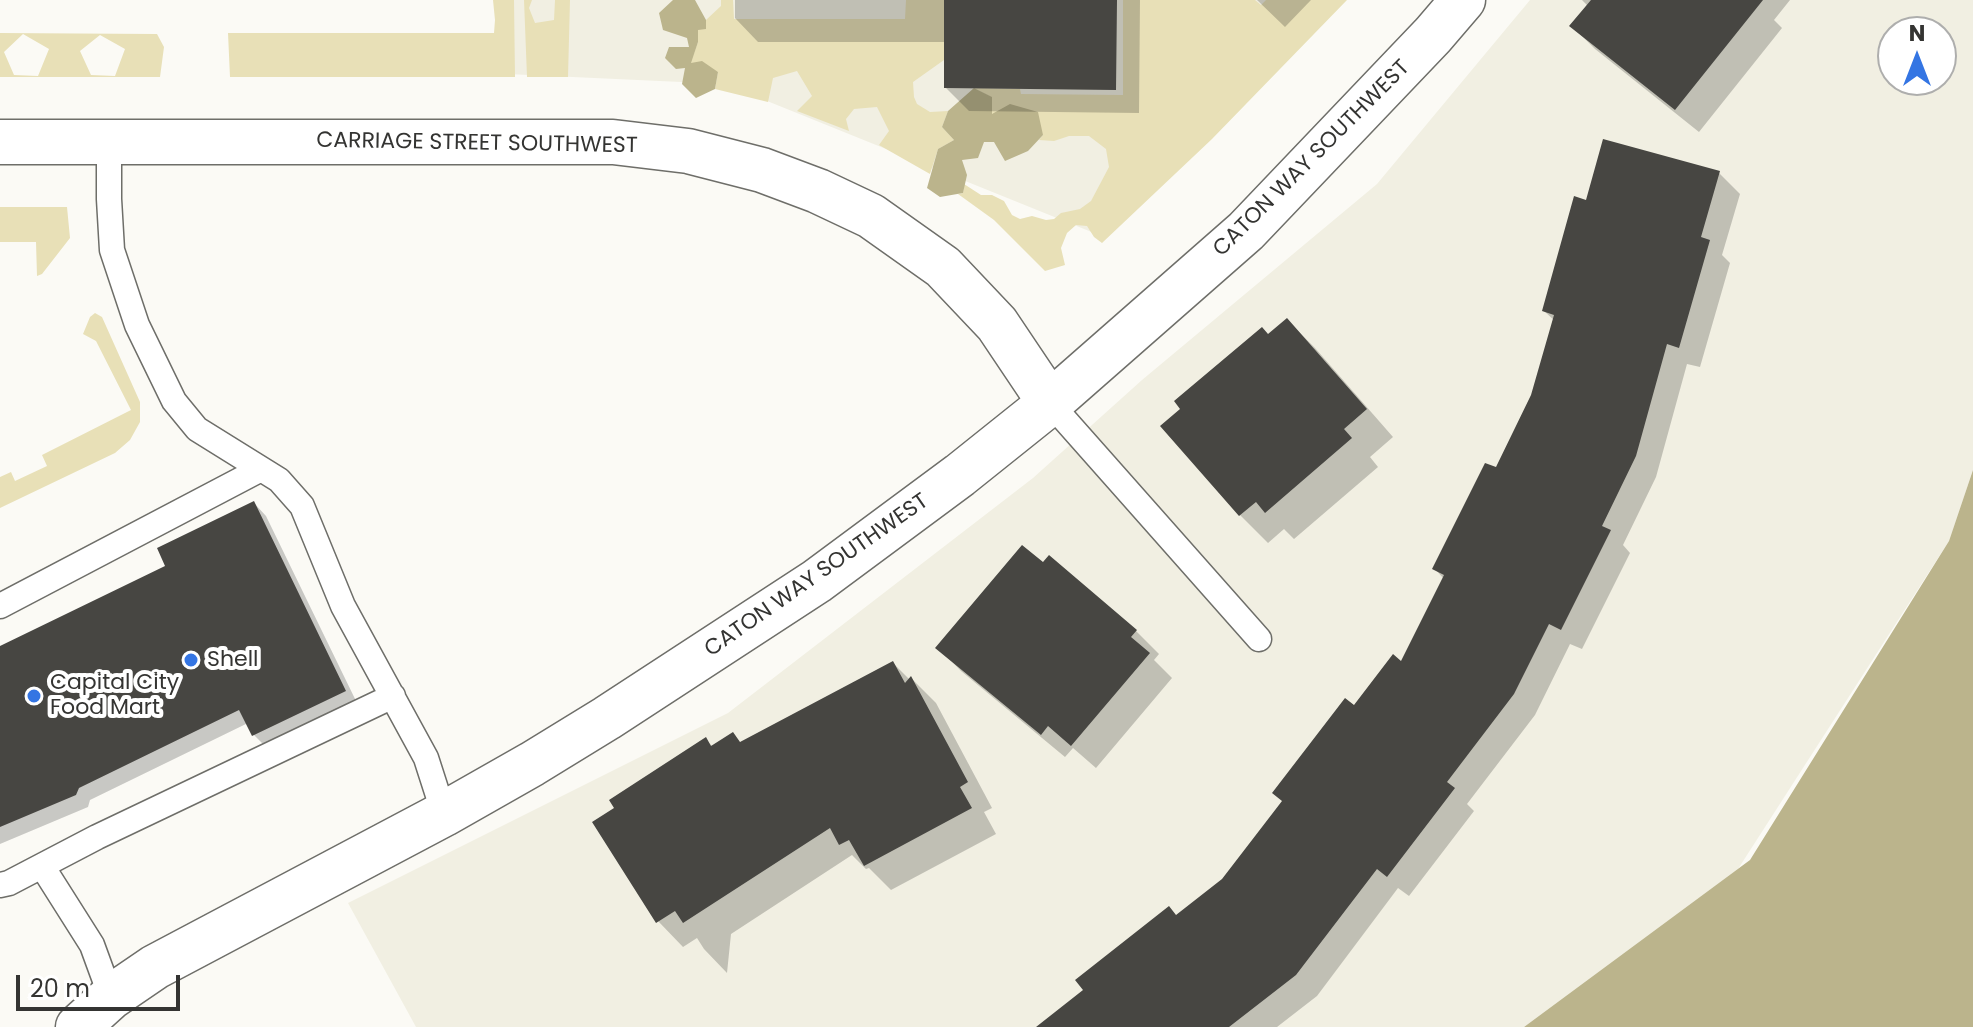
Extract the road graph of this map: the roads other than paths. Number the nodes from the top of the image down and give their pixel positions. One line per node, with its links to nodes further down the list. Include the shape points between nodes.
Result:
1 (1463, 0): 4 (street, CATON WAY SOUTHWEST, via 1246,231)
2 (0, 142): 3 (street, CARRIAGE STREET SOUTHWEST)
3 (109, 142): 4 (street, CARRIAGE STREET SOUTHWEST, via 613,142 688,151 762,170 871,216 943,267 997,324); 5 (lane, via 112,250 137,325 174,401 189,420)
4 (1050, 403): 7 (lane); 9 (street, CATON WAY SOUTHWEST, via 817,581 607,718)
5 (261, 469): 6 (lane); 8 (lane, via 302,506 343,606)
6 (0, 606)
7 (1259, 639)
8 (393, 696): 9 (lane, via 426,758); 10 (lane)
9 (444, 814): 12 (street, CATON WAY SOUTHWEST, via 155,967)
10 (42, 866): 11 (lane); 12 (lane, via 92,945)
11 (0, 885)
12 (111, 997): 13 (street, CATON WAY SOUTHWEST)
13 (78, 1027)

